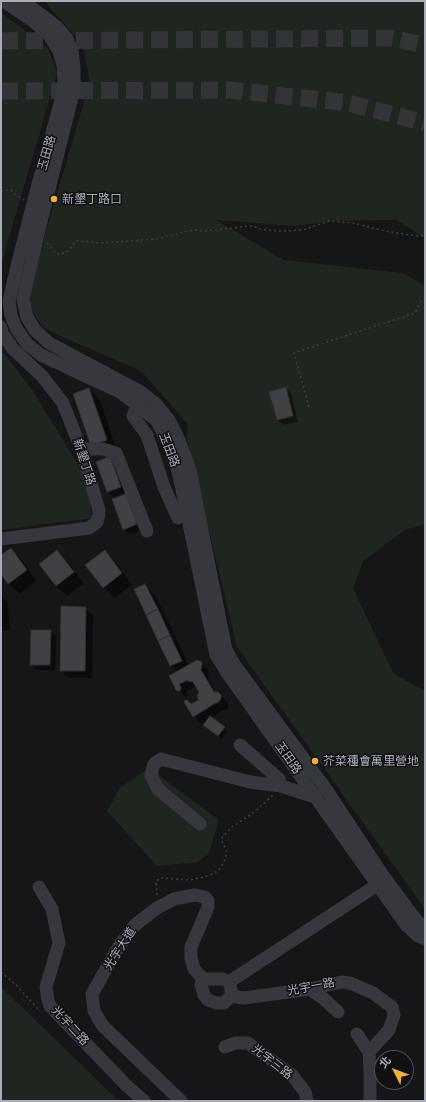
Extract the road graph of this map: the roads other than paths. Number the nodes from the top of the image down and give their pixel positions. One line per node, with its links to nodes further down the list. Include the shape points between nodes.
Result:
1 (3, 1): 4 (street, 玉田路, via 48,34 59,51 64,82)
2 (23, 1): 3 (street, 玉田路, via 66,36 72,50 74,67 74,89)
3 (23, 299): 4 (street); 13 (street, 玉田路, via 27,317 35,330 49,343 141,392 156,402 169,420 190,470 226,650)
4 (5, 304): 6 (street, 玉田路, via 26,344 41,354 120,392)
5 (1, 328): 7 (street, 新墾丁路, via 13,349 42,376 63,403)
6 (137, 404): 8 (street, via 133,416 146,435); 13 (street, 玉田路, via 157,421 176,467 216,654 228,674)
7 (81, 450): 9 (street, via 103,449 116,453); 10 (street, 新墾丁路, via 99,510 97,522 89,528)
8 (178, 518)
9 (147, 531)
10 (1, 539)
11 (240, 745): 12 (street, via 279,779)
12 (281, 786): 13 (street); 14 (street, via 250,782 161,759 154,764 151,776 158,789)
13 (320, 793): 15 (street, 玉田路)
14 (200, 824)
15 (380, 881): 17 (street, 玉田路); 18 (street, 玉田路, via 406,925); 20 (street)
16 (39, 887): 27 (street, 光宇二路, via 52,910 59,943 46,987 50,1006)
17 (425, 928)
18 (425, 939)
19 (203, 979): 20 (street, via 223,979); 22 (street, via 201,985 208,1000 224,1002); 28 (street, 光宇大道, via 194,969 191,947 208,907 208,901 205,897 195,895 174,899 135,925 119,946 92,994 94,1011 102,1025)
20 (229, 982): 22 (street)
21 (310, 989): 22 (street, 光宇一路, via 244,998); 23 (street); 26 (street, 光宇一路, via 341,982 350,983 373,993 392,1007 394,1015 389,1030)
22 (231, 996)
23 (338, 1012)
24 (357, 1034): 26 (street)
25 (225, 1047): 29 (street, 光宇三路, via 235,1043 248,1043 292,1074 305,1092)
26 (369, 1052): 30 (street)
27 (144, 1101)
28 (181, 1101)
29 (307, 1101)
30 (370, 1101)

